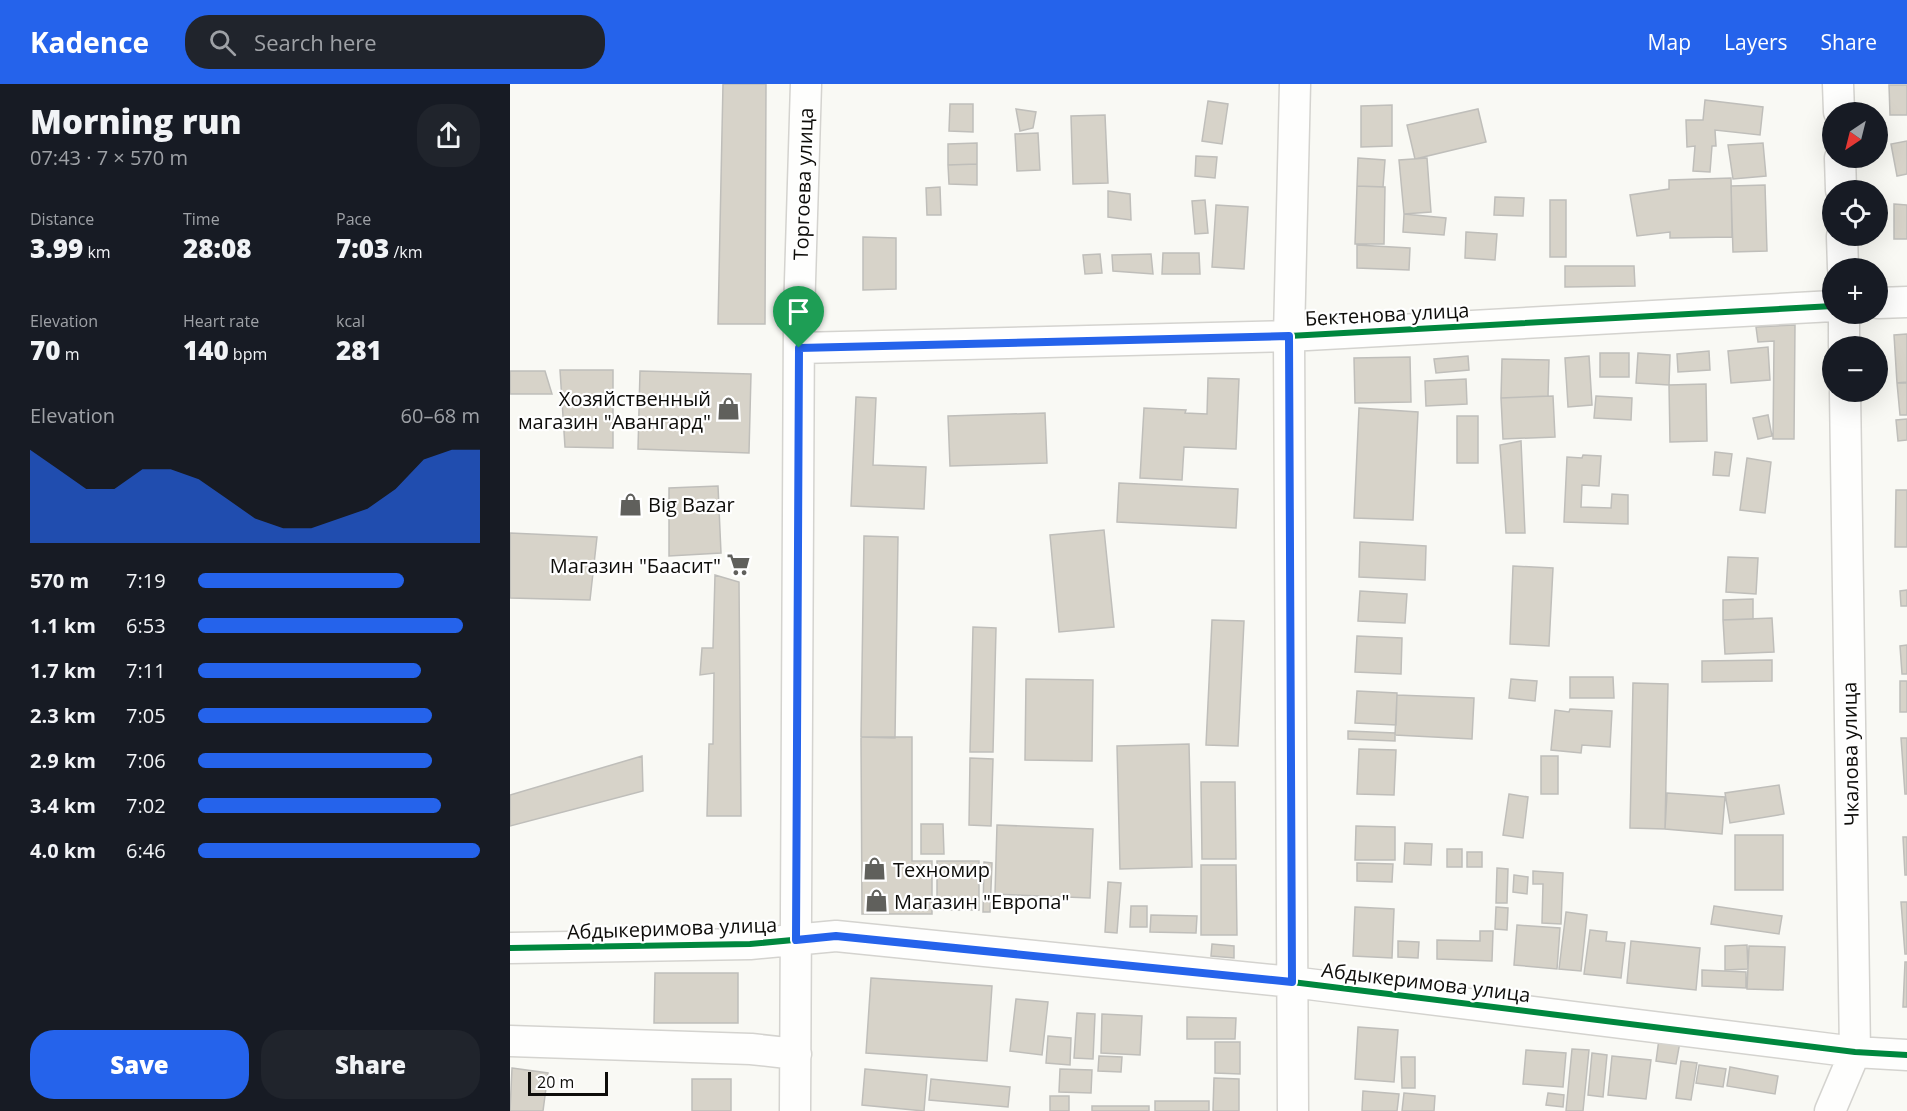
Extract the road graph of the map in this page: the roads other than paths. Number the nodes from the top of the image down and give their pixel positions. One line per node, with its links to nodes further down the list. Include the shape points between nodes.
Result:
1 (806, 84): 9 (street, Торгоева улица)
2 (1295, 84): 8 (street)
3 (1838, 84): 4 (street)
4 (1839, 102)
5 (1907, 302): 6 (street)
6 (1888, 303)
7 (1822, 307): 8 (street, Бектенова улица)
8 (1289, 336): 9 (street, Бектенова улица); 13 (street)
9 (799, 348): 11 (street, Торгоева улица)
10 (1845, 402): 15 (street, Чкалова улица)
11 (796, 940): 12 (street, Абдыкеримова улица); 13 (street, Абдыкеримова улица, via 836,936); 16 (street, Торгоева улица)
12 (510, 948)
13 (1292, 982): 15 (street, Абдыкеримова улица); 19 (street)
14 (510, 1041): 16 (street)
15 (1855, 1052): 17 (street, Абдыкеримова улица); 20 (street, Чкалова улица)
16 (795, 1054): 18 (street, Торгоева улица)
17 (1907, 1055)
18 (795, 1111)
19 (1293, 1111)
20 (1830, 1111)

